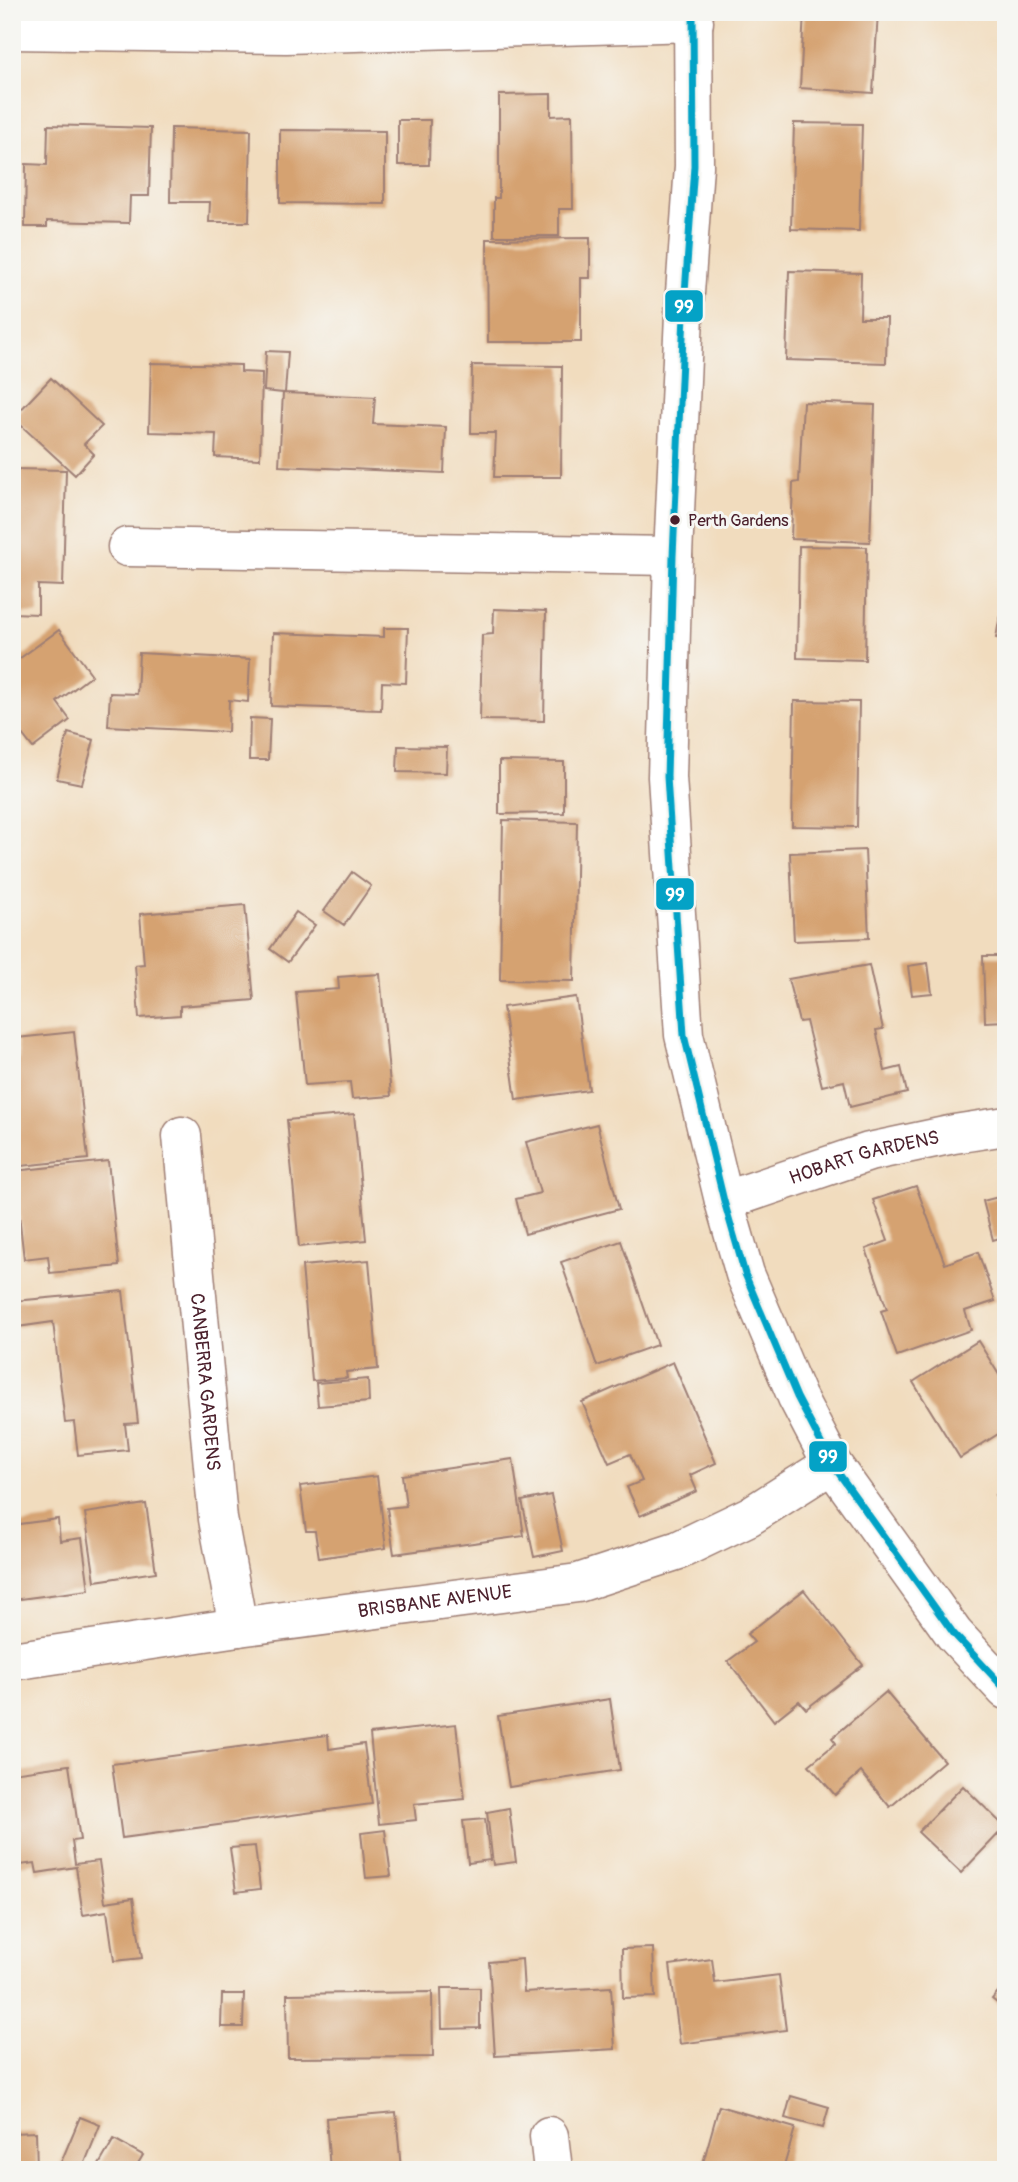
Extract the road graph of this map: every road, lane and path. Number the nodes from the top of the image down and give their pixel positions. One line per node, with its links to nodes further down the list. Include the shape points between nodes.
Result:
1 (694, 17): 2 (street, via 286,34); 4 (street, via 694,166)
2 (12, 30)
3 (127, 547): 4 (street)
4 (673, 556): 7 (street, via 667,777 684,1035)
5 (1006, 1126): 7 (street, HOBART GARDENS, via 869,1152)
6 (182, 1136): 9 (street, CANBERRA GARDENS, via 218,1519)
7 (724, 1201): 8 (street, via 745,1274 797,1397)
8 (832, 1464): 9 (street, BRISBANE AVENUE, via 750,1516 679,1550 578,1583); 11 (street, via 954,1634)
9 (238, 1627): 10 (street, BRISBANE AVENUE)
10 (12, 1661)
11 (1006, 1690)

